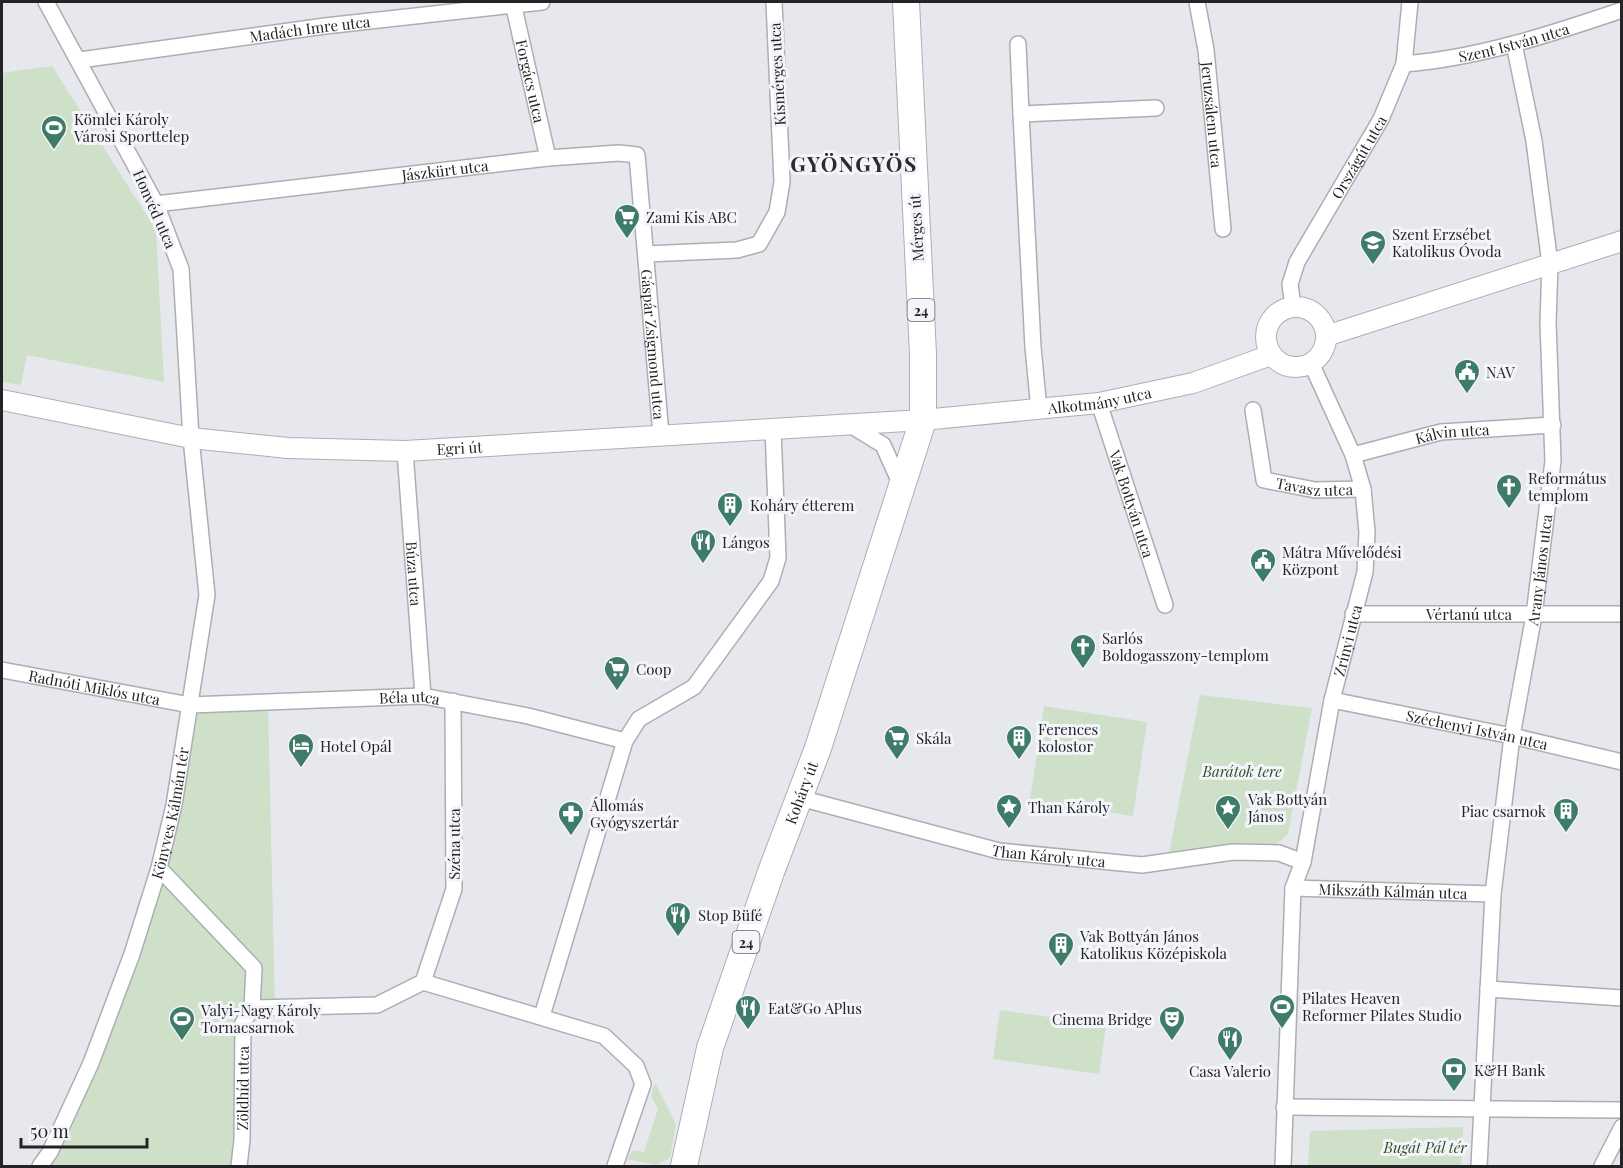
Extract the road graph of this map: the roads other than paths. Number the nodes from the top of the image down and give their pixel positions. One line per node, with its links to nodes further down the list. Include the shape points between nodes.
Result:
1 (46, 2): 11 (street, Honvéd utca)
2 (542, 2): 7 (street, Madách Imre utca)
3 (774, 2): 19 (street, Kismérges utca, via 782,182 777,212 759,244 737,250)
4 (906, 2): 29 (main road, Mérges út / 24, via 923,354)
5 (1197, 2): 17 (street, Jeruzsálem utca, via 1206,50)
6 (1410, 2): 12 (street, Országút utca)
7 (513, 3): 11 (street, Madách Imre utca); 15 (street, Forgács utca)
8 (1622, 10): 10 (street, Szent István utca)
9 (1018, 44): 14 (street)
10 (1514, 44): 12 (street, Szent István utca, via 1435,61); 20 (street, Arany János utca, via 1534,141)
11 (80, 60): 16 (street, Honvéd utca)
12 (1404, 63): 21 (street, Országút utca, via 1381,119 1297,262 1290,284)
13 (1156, 108): 14 (street)
14 (1021, 114): 27 (street)
15 (548, 158): 16 (street, Jászkürt utca); 19 (street, Jászkürt utca, via 637,155)
16 (156, 204): 34 (street, Honvéd utca, via 181,269)
17 (1223, 228)
18 (1622, 241): 20 (street)
19 (646, 254): 33 (street, Gáspár Zsigmond utca)
20 (1550, 264): 22 (street); 31 (street, Arany János utca, via 1548,322)
21 (1293, 307): 22 (street, via 1309,310 1321,321); 23 (street, via 1277,313 1267,327 1266,342)
22 (1326, 336): 24 (street, via 1322,352)
23 (1271, 355): 24 (street, via 1283,364 1297,367); 26 (street, Alkotmány utca, via 1193,383)
24 (1311, 363): 36 (street, Zrínyi utca)
25 (2, 400): 34 (street, Egri út)
26 (1099, 403): 27 (street, Alkotmány utca); 39 (street, Vak Bottyán utca)
27 (1039, 410): 29 (street, Alkotmány utca)
28 (1253, 410): 38 (street, Tavasz utca, via 1264,480 1315,490)
29 (922, 420): 30 (street, Egri út); 37 (main road, Koháry út / 24)
30 (846, 423): 32 (street, Egri út); 37 (street, via 883,445)
31 (1553, 425): 36 (street, Kálvin utca, via 1441,432); 42 (street, Arany János utca, via 1548,521)
32 (773, 428): 33 (street, Egri út); 49 (street, via 778,558 771,581 694,687 639,719)
33 (661, 435): 35 (street, Egri út)
34 (191, 438): 35 (street, Egri út, via 288,448); 47 (street, Könyves Kálmán tér, via 207,595)
35 (405, 451): 44 (street, Búza utca)
36 (1353, 455): 38 (street, Zrínyi utca)
37 (902, 487): 51 (main road, Koháry út / 24)
38 (1363, 489): 40 (street, Zrínyi utca, via 1365,572)
39 (1165, 605)
40 (1353, 614): 42 (street, Vértanú utca); 46 (street, Zrínyi utca)
41 (1622, 614): 42 (street, Vértanú utca)
42 (1534, 615): 48 (street, Arany János utca)
43 (2, 670): 47 (street, Radnóti Miklós utca)
44 (423, 696): 45 (street, Béla utca); 47 (street, Béla utca)
45 (453, 700): 49 (street, Béla utca); 56 (street, Széna utca, via 454,889)
46 (1332, 700): 48 (street, Széchenyi István utca); 52 (street, Zrínyi utca)
47 (190, 705): 53 (street, Könyves Kálmán tér)
48 (1512, 736): 50 (street, Széchenyi István utca); 55 (street, Arany János utca)
49 (625, 741): 60 (street)
50 (1622, 762)
51 (800, 798): 52 (street, Than Károly utca, via 999,851 1142,865 1233,852 1279,853); 68 (main road, Koháry út / 24, via 710,1048)
52 (1303, 862): 54 (street, Zrínyi utca)
53 (159, 868): 59 (street, Zöldhíd utca, via 254,968); 65 (street, Könyves Kálmán tér, via 91,1063)
54 (1293, 888): 55 (street, Mikszáth Kálmán utca); 61 (street, Zrínyi utca)
55 (1493, 894): 57 (street, Arany János utca)
56 (423, 982): 59 (street, via 377,1005); 60 (street)
57 (1488, 989): 58 (street); 62 (street, Arany János utca)
58 (1622, 998)
59 (252, 1008): 66 (street, Zöldhíd utca, via 243,1023)
60 (542, 1016): 67 (street, via 604,1036 636,1066 643,1084)
61 (1284, 1107): 62 (street); 69 (street, Zrínyi utca)
62 (1481, 1107): 63 (street); 70 (street)
63 (1622, 1110)
64 (1622, 1127): 71 (street)
65 (40, 1167)
66 (239, 1167)
67 (615, 1167)
68 (684, 1167)
69 (1283, 1167)
70 (1479, 1167)
71 (1602, 1167)

